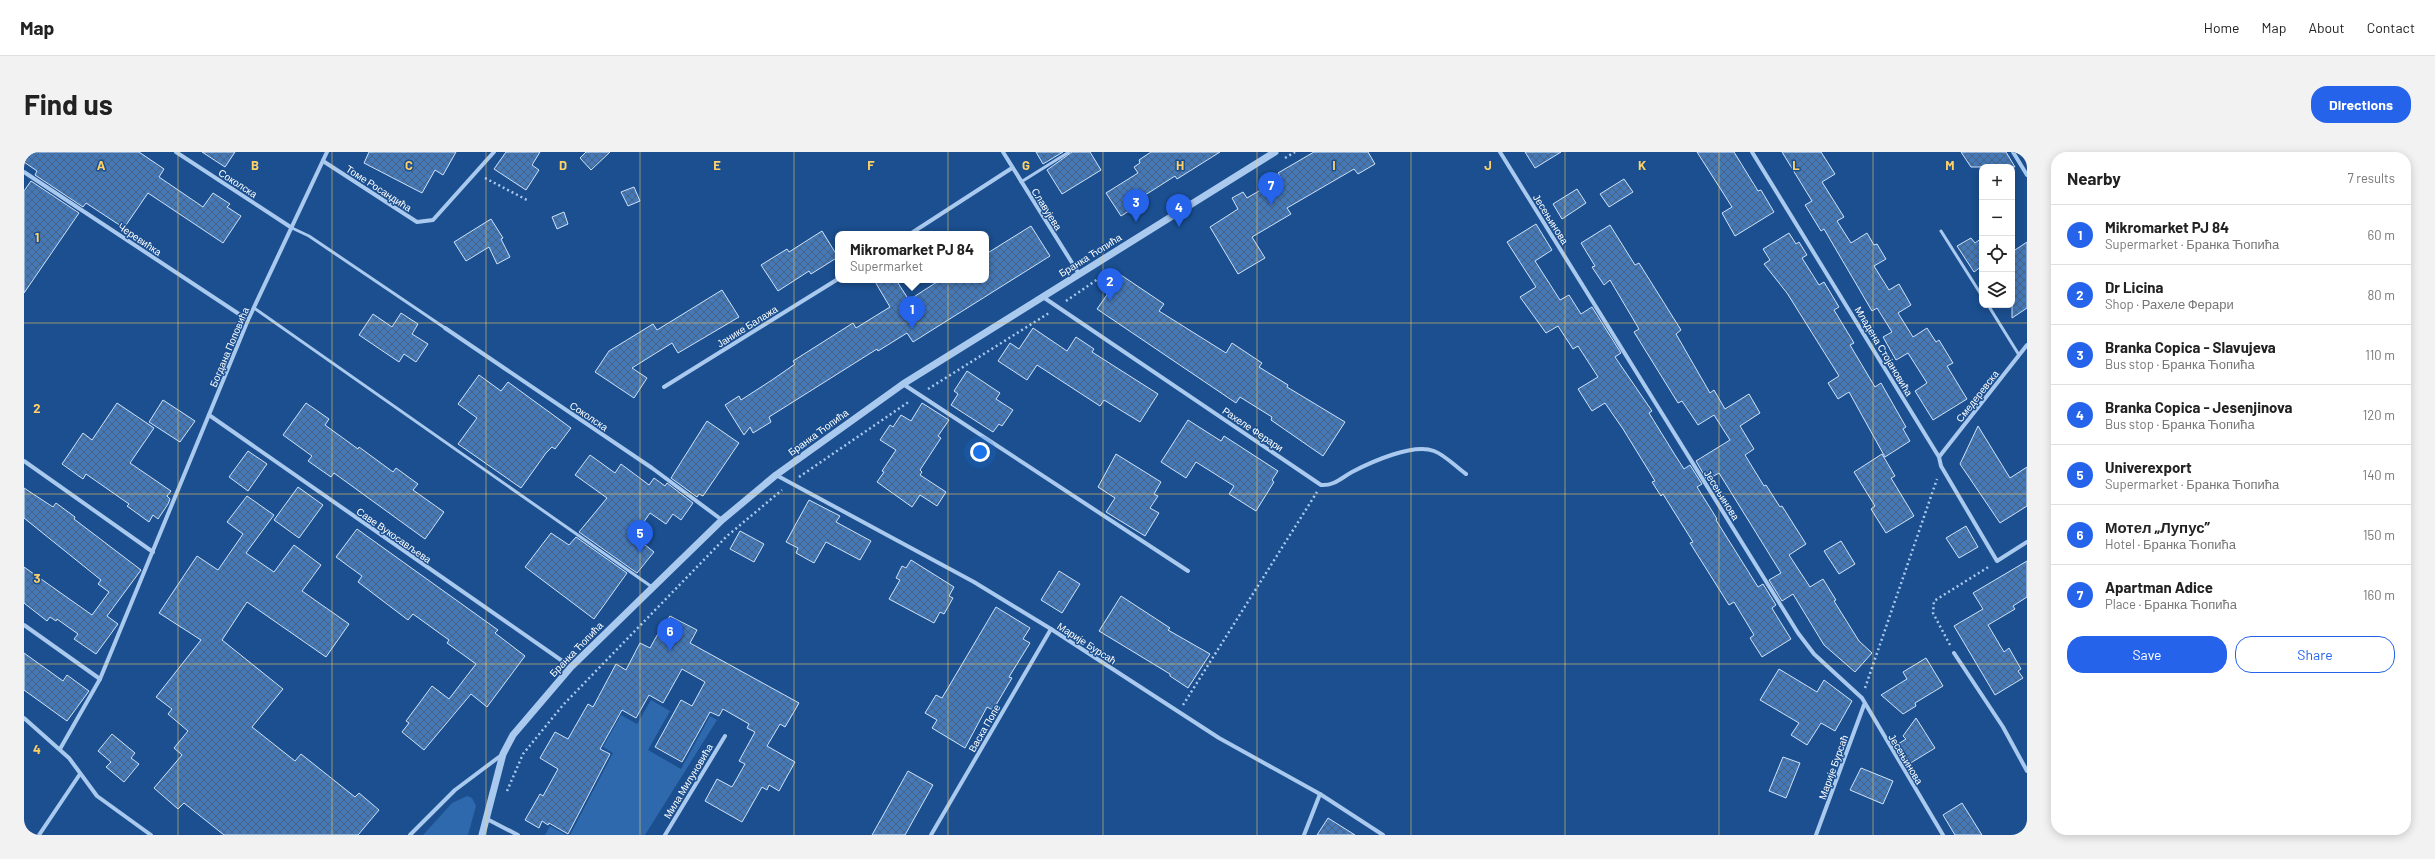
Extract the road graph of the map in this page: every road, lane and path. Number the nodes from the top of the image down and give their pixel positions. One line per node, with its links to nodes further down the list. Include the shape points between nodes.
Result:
1 (176, 152): 19 (street, Соколска)
2 (327, 152): 12 (street, Богдана Поповића)
3 (494, 152): 15 (street, Томе Росандића)
4 (1003, 152): 13 (street, Славујева)
5 (1069, 152): 17 (lane)
6 (1275, 152): 23 (street, Бранка Ћопића)
7 (1295, 152): 11 (path)
8 (1500, 152): 56 (street, Јесењинова, via 1798,633 1814,654)
9 (1752, 152): 38 (street, Младена Стојановића)
10 (2013, 152): 16 (street)
11 (1282, 160)
12 (323, 161): 15 (street, Томе Росандића, via 417,222 433,220); 19 (street, Богдана Поповића)
13 (1012, 168): 17 (street, Славујева); 20 (street)
14 (24, 172): 30 (street, Черевићка)
15 (475, 173): 18 (path)
16 (2027, 175)
17 (1021, 182): 23 (street, Славујева)
18 (527, 200)
19 (292, 228): 28 (street, Богдана Поповића); 31 (lane, via 309,236)
20 (915, 231)
21 (1941, 231): 25 (lane)
22 (1113, 268): 27 (path)
23 (1079, 274): 26 (street, Бранка Ћопића)
24 (835, 281): 35 (street, Јанике Балажа)
25 (1979, 291)
26 (1043, 297): 27 (street, Рахеле Ферари); 34 (street, Бранка Ћопића)
27 (1058, 307): 36 (path); 44 (street, Рахеле Ферари)
28 (254, 308): 30 (street, Богдана Поповића); 50 (lane)
29 (1990, 308): 33 (lane)
30 (248, 320): 37 (street, Богдана Поповића)
31 (445, 328): 45 (street, Соколска, via 652,468)
32 (2027, 345): 33 (street, Смедеревска)
33 (2019, 355): 38 (street, Смедеревска)
34 (903, 384): 36 (street); 42 (street, Бранка Ћопића)
35 (664, 386)
36 (919, 395): 43 (path); 49 (street)
37 (209, 415): 47 (street, Богдана Поповића); 54 (street, Саве Вукосављева)
38 (1939, 457): 40 (street, Младена Стојановића)
39 (24, 461): 47 (street)
40 (1941, 466): 48 (street, Младена Стојановића); 56 (path)
41 (1466, 474): 44 (street, via 1435,452 1423,448 1405,451 1352,472 1331,486)
42 (776, 475): 43 (street, Марије Бурсаћ); 45 (street, Бранка Ћопића)
43 (791, 483): 52 (street, Марије Бурсаћ, via 974,582); 65 (path, via 726,536 563,705 523,754)
44 (1322, 485): 58 (path)
45 (722, 520): 50 (street, Бранка Ћопића)
46 (2027, 542): 48 (street)
47 (153, 552): 55 (street, Богдана Поповића)
48 (1997, 561): 53 (path, via 1934,601 1933,613)
49 (1188, 571)
50 (652, 586): 54 (street, Бранка Ћопића)
51 (24, 625): 55 (street)
52 (1051, 629): 58 (street, Марије Бурсаћ); 74 (street, Васка Попе)
53 (1954, 653): 63 (street, via 2003,727)
54 (571, 667): 62 (street, Бранка Ћопића, via 513,735)
55 (100, 679): 61 (street, Богдана Поповића)
56 (1862, 698): 57 (street, Јесењинова)
57 (1864, 705): 77 (street, Марије Бурсаћ); 78 (street, Јесењинова)
58 (1179, 712): 66 (street, Марије Бурсаћ, via 1219,738)
59 (24, 719): 61 (street)
60 (725, 736): 73 (street, Мила Милуновића)
61 (60, 749): 64 (street, via 70,758)
62 (503, 754): 67 (street, Бранка Ћопића); 70 (street, via 455,790)
63 (2027, 771)
64 (80, 774): 68 (street); 69 (street, via 97,796)
65 (506, 792)
66 (1320, 794): 75 (street); 76 (street, Марије Бурсаћ)
67 (485, 818): 71 (street, Бранка Ћопића); 72 (street)
68 (40, 835)
69 (151, 835)
70 (410, 835)
71 (482, 835)
72 (518, 835)
73 (665, 835)
74 (930, 835)
75 (1304, 835)
76 (1383, 835)
77 (1816, 835)
78 (1943, 835)

